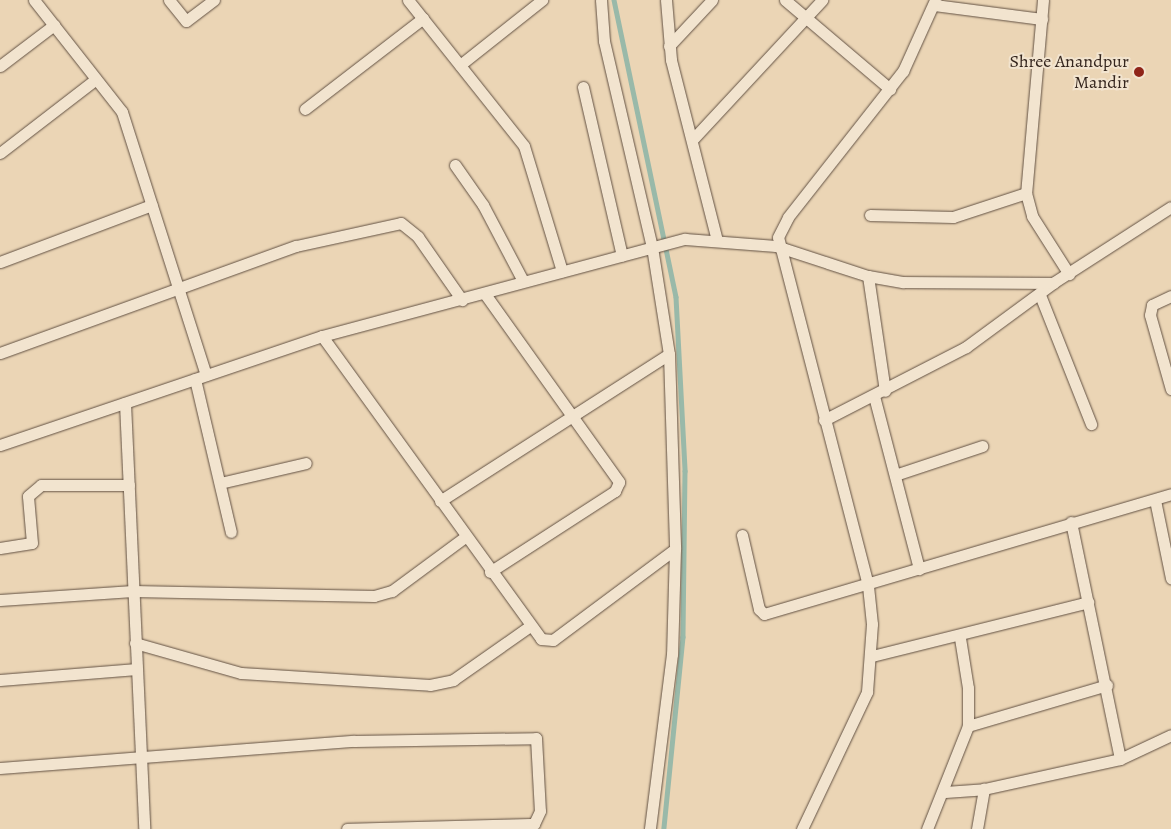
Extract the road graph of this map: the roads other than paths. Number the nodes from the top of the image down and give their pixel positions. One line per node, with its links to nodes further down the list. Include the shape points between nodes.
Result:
1 (34, 0): 16 (street)
2 (169, 0): 3 (street, via 186,20)
3 (214, 0)
4 (542, 0): 18 (street)
5 (601, 0): 32 (street, via 612,78)
6 (666, 0): 17 (street)
7 (712, 0): 17 (street)
8 (785, 0): 13 (street)
9 (822, 0): 13 (street)
10 (1043, 0): 15 (street)
11 (413, 2): 14 (street)
12 (934, 2): 15 (street); 22 (street, via 920,40)
13 (804, 17): 22 (street); 24 (street)
14 (422, 18): 18 (street); 23 (street)
15 (1042, 19): 27 (street)
16 (54, 25): 19 (street); 20 (street)
17 (669, 46): 24 (street)
18 (460, 65): 36 (street, via 528,154)
19 (0, 66)
20 (96, 79): 25 (street); 28 (street, via 122,112)
21 (583, 87): 34 (street)
22 (890, 89): 33 (street, via 788,217)
23 (305, 109)
24 (693, 139): 31 (street)
25 (0, 153)
26 (454, 165): 39 (street, via 483,205)
27 (1026, 193): 30 (street, via 953,217); 37 (street, via 1032,216)
28 (152, 205): 35 (street); 41 (street)
29 (1171, 207): 37 (street)
30 (870, 215)
31 (717, 240): 32 (street, via 685,239); 33 (street)
32 (656, 245): 34 (street); 48 (street)
33 (776, 246): 38 (street); 55 (street)
34 (622, 256): 36 (street)
35 (0, 262)
36 (562, 271): 39 (street)
37 (1069, 274): 40 (street)
38 (868, 276): 40 (street, via 922,283); 51 (street)
39 (523, 281): 42 (street)
40 (1054, 283): 43 (street)
41 (178, 289): 45 (street, via 296,246 401,222 418,237); 47 (street); 49 (street)
42 (485, 294): 45 (street); 54 (street)
43 (1040, 295): 51 (street, via 966,347); 56 (street)
44 (1171, 296): 50 (street, via 1152,305 1150,315)
45 (462, 300): 46 (street)
46 (322, 336): 49 (street); 65 (street)
47 (0, 353)
48 (669, 354): 54 (street); 71 (street)
49 (200, 377): 53 (street); 61 (street)
50 (1171, 388)
51 (885, 391): 52 (street)
52 (874, 396): 55 (street); 60 (street)
53 (125, 403): 57 (street); 62 (street)
54 (572, 420): 65 (street); 73 (street, via 617,477 618,488)
55 (824, 420): 75 (street)
56 (1091, 424)
57 (0, 445)
58 (982, 446): 60 (street)
59 (306, 463): 61 (street)
60 (895, 475): 72 (street)
61 (220, 483): 67 (street)
62 (128, 485): 70 (street, via 41,484 28,496 32,543); 76 (street)
63 (1171, 494): 64 (street)
64 (1155, 500): 66 (street); 74 (street)
65 (440, 501): 69 (street)
66 (1071, 522): 72 (street); 78 (street)
67 (231, 532)
68 (742, 535): 75 (street, via 763,614)
69 (465, 537): 73 (street); 76 (street, via 392,591 374,596)
70 (0, 548)
71 (675, 549): 79 (street, via 553,640 541,639); 95 (street, via 672,654)
72 (920, 569): 75 (street)
73 (490, 572): 79 (street)
74 (1171, 578)
75 (868, 585): 82 (street)
76 (133, 591): 77 (street); 81 (street)
77 (0, 600)
78 (1088, 602): 80 (street); 85 (street)
79 (530, 626): 81 (street, via 453,680 430,685 241,673)
80 (960, 638): 82 (street); 86 (street, via 968,688)
81 (136, 643): 83 (street)
82 (872, 656): 96 (street, via 866,692)
83 (136, 669): 84 (street); 89 (street)
84 (0, 680)
85 (1107, 685): 86 (street); 88 (street)
86 (968, 726): 92 (street)
87 (1171, 735): 88 (street)
88 (1120, 759): 91 (street)
89 (141, 760): 90 (street); 93 (street); 94 (street, via 354,741 536,738 540,811 534,824)
90 (0, 768)
91 (984, 789): 92 (street); 98 (street)
92 (945, 792): 97 (street)
93 (144, 829)
94 (347, 829)
95 (650, 829)
96 (802, 829)
97 (927, 829)
98 (977, 829)

